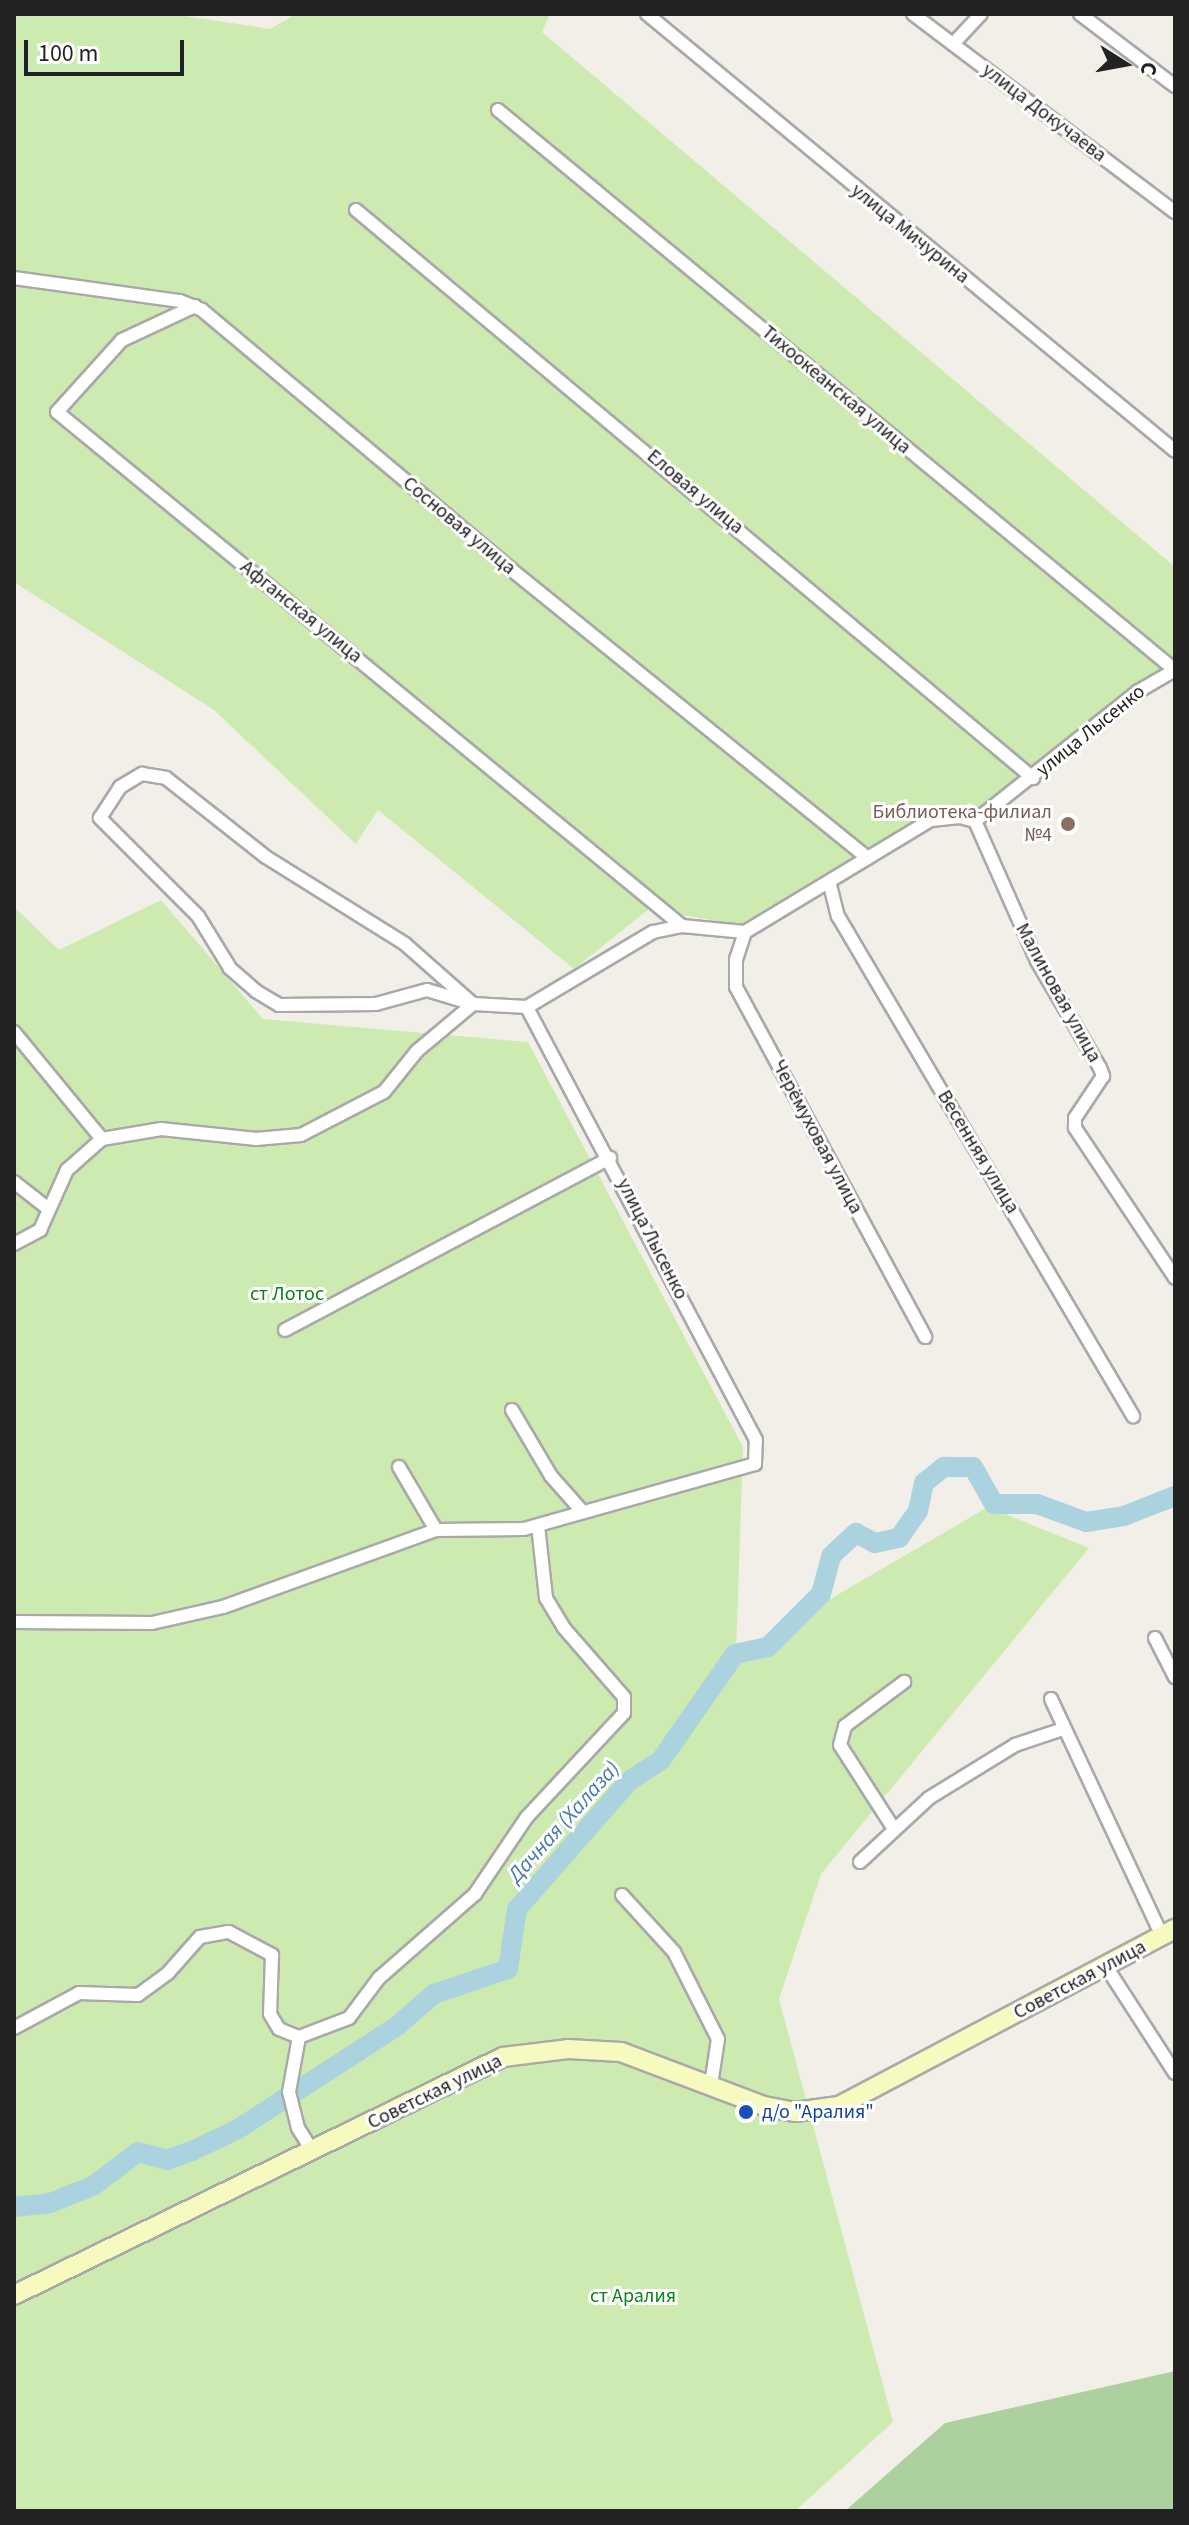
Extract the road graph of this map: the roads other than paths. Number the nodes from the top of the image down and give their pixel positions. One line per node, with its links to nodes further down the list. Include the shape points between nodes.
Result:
1 (647, 14): 12 (street, улица Мичурина)
2 (913, 14): 5 (street, улица Докучаева)
3 (981, 14): 5 (street)
4 (1080, 14): 6 (street)
5 (953, 44): 9 (street, улица Докучаева)
6 (1175, 86)
7 (498, 110): 13 (street, Тихоокеанская улица)
8 (356, 210): 14 (street, Еловая улица)
9 (1175, 212)
10 (14, 278): 11 (street)
11 (195, 306): 16 (street, Сосновая улица); 18 (street, Афганская улица, via 122,340 57,412)
12 (1175, 451)
13 (1175, 670): 14 (street, улица Лысенко, via 1137,692)
14 (1033, 778): 15 (street, улица Лысенко)
15 (975, 821): 16 (street, via 931,820); 28 (street, Малиновая улица, via 1037,961 1103,1076 1075,1118 1075,1128)
16 (868, 858): 17 (street)
17 (830, 885): 19 (street); 32 (street, Весенняя улица, via 838,916)
18 (682, 926): 19 (street); 21 (street, via 653,932)
19 (745, 932): 30 (street, Черёмуховая улица, via 736,959 736,987)
20 (473, 1004): 20 (street, via 405,944 266,857 166,778 142,774 120,787 100,818 198,916 230,968 279,1005 376,1004 427,990); 21 (street); 23 (street, via 417,1051 384,1092 301,1135 256,1139 161,1129)
21 (527, 1007): 24 (street, улица Лысенко)
22 (14, 1032): 23 (street)
23 (102, 1139): 26 (street, via 67,1170)
24 (610, 1158): 29 (street); 34 (street, улица Лысенко, via 756,1440 757,1458 748,1468)
25 (14, 1182): 26 (street)
26 (46, 1207): 27 (street, via 40,1230)
27 (14, 1244)
28 (1175, 1278)
29 (285, 1330)
30 (925, 1337)
31 (512, 1410): 34 (street, via 551,1476)
32 (1133, 1416)
33 (399, 1467): 36 (street)
34 (583, 1512): 35 (street, улица Лысенко)
35 (538, 1526): 36 (street, улица Лысенко); 49 (street, via 546,1598 564,1628 624,1697 624,1713 527,1817 475,1894 379,1978 349,2018)
36 (436, 1530): 37 (street, улица Лысенко, via 223,1607 152,1623)
37 (14, 1622)
38 (1155, 1638): 39 (street)
39 (1175, 1677)
40 (904, 1682): 43 (street, via 845,1726 840,1745)
41 (1051, 1699): 42 (street)
42 (1063, 1729): 43 (street, via 1015,1745); 46 (street)
43 (892, 1826): 44 (street)
44 (860, 1862)
45 (622, 1895): 51 (street, via 674,1952 718,2039)
46 (1168, 1933): 47 (street, Советская улица)
47 (1107, 1968): 50 (street); 51 (street, Советская улица, via 839,2106 795,2112)
48 (14, 2028): 49 (street, via 79,1993 138,1995 168,1973 200,1937 229,1932 272,1955 270,2014 279,2029)
49 (299, 2037): 52 (street, via 289,2092 298,2128)
50 (1175, 2073)
51 (711, 2085): 52 (street, Советская улица, via 621,2052 568,2049 503,2057)
52 (313, 2152): 53 (street, Советская улица)
53 (14, 2295)

